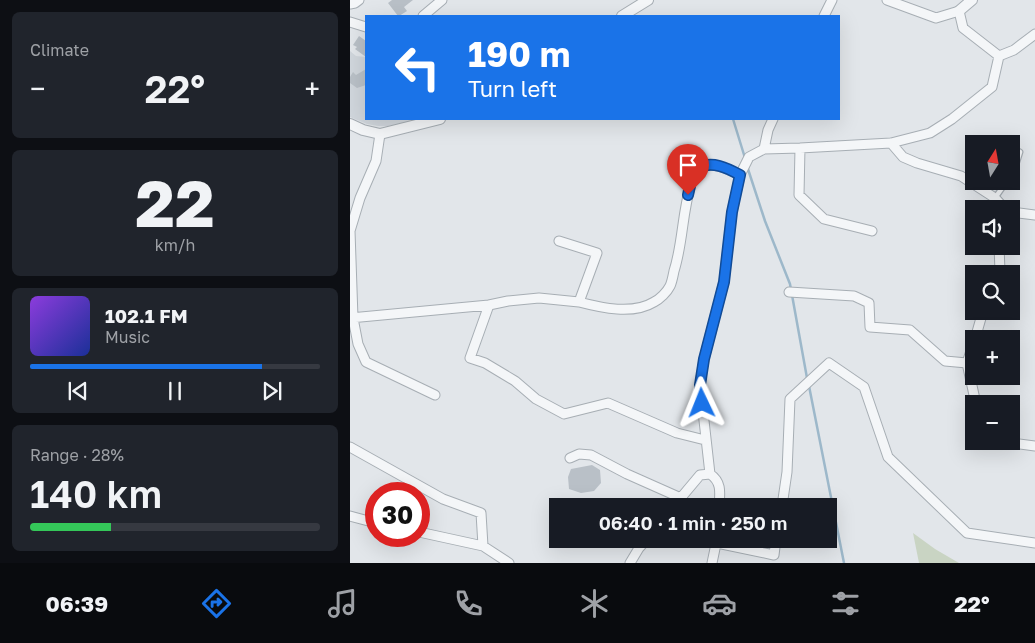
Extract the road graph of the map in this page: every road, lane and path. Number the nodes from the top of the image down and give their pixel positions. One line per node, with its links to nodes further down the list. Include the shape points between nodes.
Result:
1 (359, 0): 7 (street)
2 (442, 0): 9 (street)
3 (648, 0): 10 (street)
4 (832, 0): 11 (street)
5 (887, 0): 8 (street, via 936,18)
6 (972, 0): 8 (street)
7 (350, 4)
8 (960, 11): 15 (street, via 963,28)
9 (424, 15)
10 (624, 15)
11 (824, 15)
12 (350, 22): 13 (street)
13 (365, 27)
14 (1035, 34): 15 (street, via 1014,50)
15 (999, 56): 20 (street, via 992,87 930,133)
16 (436, 120): 19 (street)
17 (773, 120): 22 (street)
18 (350, 124): 19 (street)
19 (380, 134): 33 (street, via 376,162 350,231)
20 (891, 143): 21 (street); 25 (street, via 902,157 961,176)
21 (800, 148): 22 (street); 28 (street, via 799,195 824,219)
22 (764, 149): 23 (street, via 750,157)
23 (740, 175): 31 (street, via 715,165 698,169 693,176 678,258 670,286 663,296 637,309 602,308); 36 (street, via 724,282 700,385)
24 (1001, 190): 25 (lane)
25 (995, 198)
26 (1020, 213): 27 (street)
27 (1035, 215)
28 (872, 231)
29 (559, 241): 31 (street, via 597,253)
30 (789, 292): 34 (street, via 854,296 869,302 870,327 910,330 945,361)
31 (579, 302): 32 (street, via 539,298)
32 (489, 305): 33 (street); 36 (street, via 470,358 485,362 536,399 564,414 608,403 677,433)
33 (352, 318): 35 (street, via 366,362)
34 (965, 363)
35 (435, 395)
36 (705, 440): 41 (street)
37 (1020, 444): 38 (street)
38 (1035, 446)
39 (350, 447): 49 (street, via 443,499 481,513)
40 (570, 458): 42 (street, via 579,454 591,455)
41 (710, 474): 42 (street, via 700,475); 43 (street, via 716,478)
42 (681, 498)
43 (719, 498)
44 (783, 498): 48 (street, via 790,399 829,363 864,387 888,457 967,533)
45 (350, 516): 46 (street)
46 (365, 520)
47 (430, 534): 49 (street)
48 (1035, 543)
49 (483, 546): 54 (street)
50 (639, 548): 55 (street)
51 (715, 548): 56 (street)
52 (746, 548): 53 (street, via 774,555)
53 (775, 548)
54 (508, 563)
55 (630, 563)
56 (712, 563)

